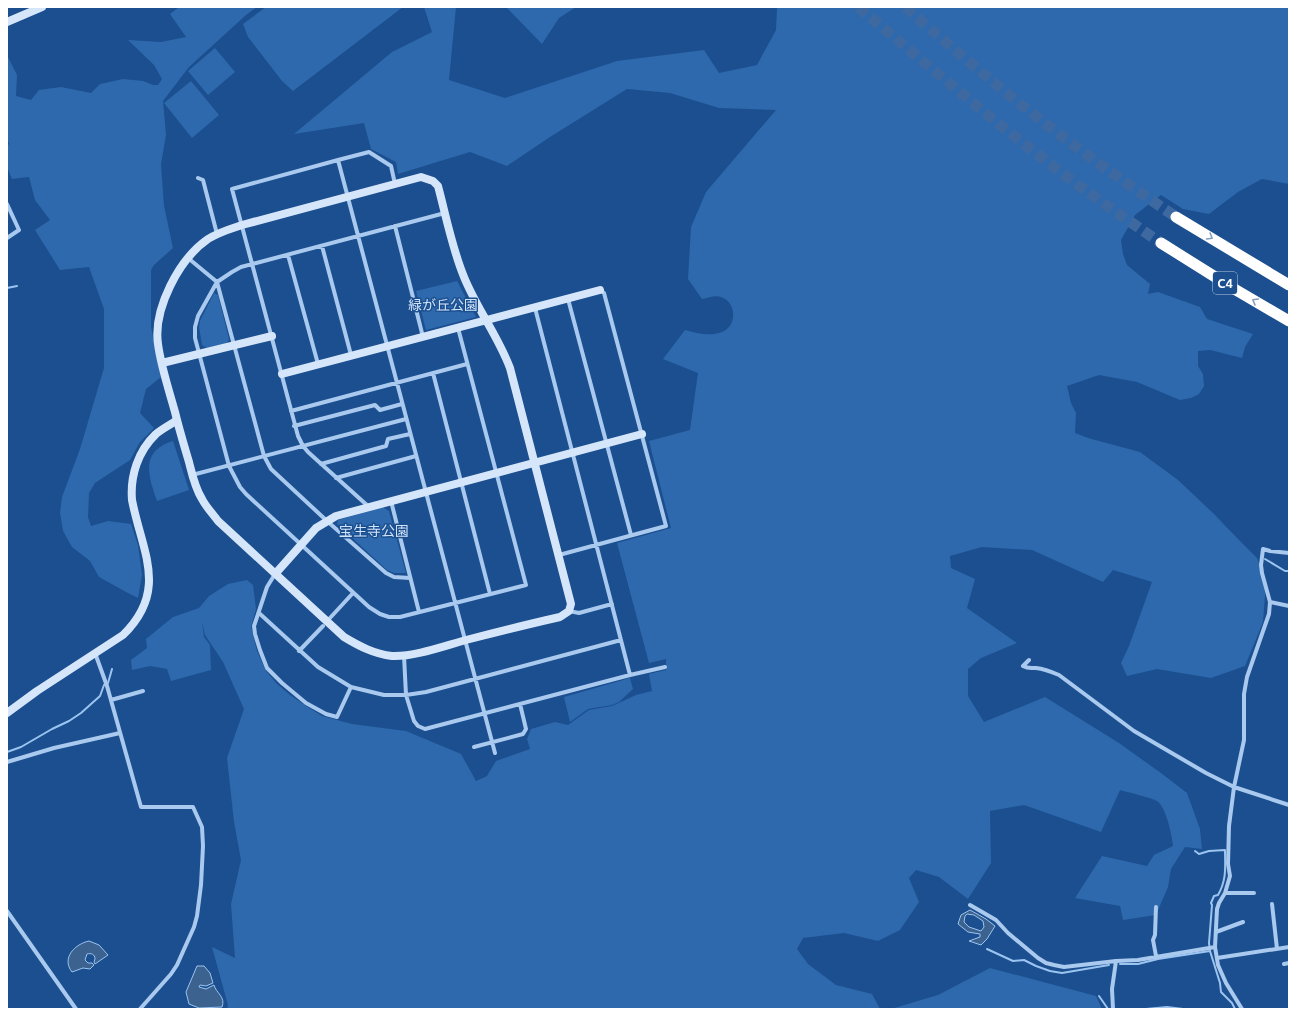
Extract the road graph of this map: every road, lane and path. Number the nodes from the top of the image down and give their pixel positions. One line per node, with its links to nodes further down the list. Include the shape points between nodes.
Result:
1 (42, 7): 2 (street)
2 (7, 22)
3 (338, 160): 5 (street, via 369,152 391,166); 6 (street); 10 (street, via 232,189)
4 (198, 178): 12 (street, via 203,180)
5 (395, 184): 6 (street); 8 (street, via 421,177 433,180 438,186)
6 (348, 197): 10 (street); 13 (street)
7 (7, 204): 14 (street, via 19,230)
8 (445, 213): 11 (street); 25 (street, via 464,278)
9 (1176, 217): 21 (highway, C4, one-way to 21)
10 (242, 225): 12 (street); 19 (street)
11 (395, 226): 13 (street); 29 (street)
12 (216, 234): 18 (street)
13 (358, 236): 16 (street); 31 (street)
14 (7, 238)
15 (1161, 243): 26 (highway, C4, one-way to 15)
16 (322, 246): 17 (street); 33 (street)
17 (288, 255): 19 (street); 35 (street)
18 (188, 258): 20 (street); 34 (street, via 170,287 159,313 158,344)
19 (252, 264): 20 (street, via 241,267); 28 (street)
20 (217, 282): 30 (street); 32 (street, via 198,316 195,327)
21 (1289, 284)
22 (600, 290): 23 (street); 46 (street, via 604,293)
23 (568, 299): 24 (street); 47 (street)
24 (535, 308): 25 (street); 49 (street)
25 (486, 320): 27 (street); 52 (street, via 510,368)
26 (1289, 321)
27 (458, 328): 29 (street); 36 (street)
28 (272, 336): 30 (street); 38 (street)
29 (423, 337): 31 (street)
30 (235, 345): 32 (street); 50 (street)
31 (387, 346): 33 (street); 39 (street)
32 (199, 354): 34 (street); 54 (street)
33 (351, 356): 35 (street)
34 (162, 363): 43 (street)
35 (318, 364): 38 (street)
36 (467, 364): 37 (street); 55 (street)
37 (433, 373): 39 (street); 58 (street)
38 (282, 374): 41 (street)
39 (396, 383): 40 (street); 41 (street)
40 (402, 404): 42 (street); 44 (street, via 380,410 375,405)
41 (291, 410): 44 (street)
42 (406, 419): 45 (street); 48 (street)
43 (177, 420): 56 (street); 84 (street, via 155,435 145,447 137,461 133,477 132,500 150,574 146,602 133,625 123,635)
44 (294, 426): 48 (street)
45 (410, 434): 51 (street); 53 (street, via 388,439 386,446)
46 (642, 434): 47 (street); 63 (street, via 666,526)
47 (607, 444): 49 (street); 63 (street)
48 (303, 446): 50 (street); 53 (street)
49 (572, 453): 52 (street); 65 (street)
50 (264, 456): 54 (street); 62 (street, via 272,469)
51 (416, 456): 57 (street); 59 (street)
52 (534, 463): 55 (street); 67 (street)
53 (321, 464): 57 (street)
54 (229, 466): 56 (street); 64 (street, via 246,494)
55 (496, 473): 58 (street); 71 (street, via 526,585)
56 (192, 475): 68 (street, via 201,498 218,521)
57 (336, 478): 61 (street)
58 (461, 483): 59 (street); 71 (street)
59 (426, 492): 60 (street); 73 (street)
60 (391, 502): 61 (street); 69 (street)
61 (369, 507): 62 (street)
62 (327, 521): 64 (street, via 316,528); 69 (street, via 386,573 394,577)
63 (631, 535): 65 (street)
64 (301, 545): 68 (street); 70 (street)
65 (596, 545): 67 (street); 74 (street)
66 (1289, 553): 72 (street, via 1263,549 1262,573)
67 (559, 555): 76 (street, via 571,604)
68 (276, 573): 78 (street, via 267,587); 85 (street, via 344,637 360,647 375,652)
69 (410, 578): 77 (street)
70 (353, 593): 77 (street, via 368,607 389,617); 79 (street)
71 (490, 594): 73 (street)
72 (1270, 602): 75 (street); 102 (street, via 1264,631 1247,677 1244,694 1244,740)
73 (455, 603): 77 (street); 81 (street)
74 (612, 604): 76 (street, via 579,613); 82 (street)
75 (1289, 606)
76 (569, 611): 81 (street, via 560,616)
77 (419, 612)
78 (259, 613): 83 (street); 90 (street, via 254,626 267,668 292,693 326,714 337,717)
79 (330, 618)
80 (323, 626): 83 (street)
81 (465, 640): 85 (street); 89 (street)
82 (621, 640): 88 (street); 89 (street)
83 (299, 651): 90 (street, via 318,667)
84 (95, 653): 93 (street); 95 (street)
85 (404, 656): 92 (street)
86 (1029, 660): 102 (street, via 1023,666 1028,669 1048,670 1059,675 1134,731)
87 (665, 667): 88 (street)
88 (630, 675): 94 (street)
89 (474, 678): 92 (street); 96 (street)
90 (351, 687): 92 (street, via 384,695)
91 (143, 691): 93 (street)
92 (406, 695): 96 (street, via 414,721 425,729)
93 (111, 700): 97 (street)
94 (520, 704): 96 (street); 98 (street, via 526,730 523,734)
95 (7, 713)
96 (484, 714): 98 (street)
97 (120, 733): 101 (street); 119 (street, via 141,807 192,807 202,827 203,861 194,927 177,965)
98 (492, 743): 99 (street); 100 (street)
99 (474, 747)
100 (495, 753)
101 (7, 762)
102 (1234, 787): 103 (street); 104 (street, via 1229,826 1230,876)
103 (1289, 805)
104 (1225, 893): 105 (street); 111 (street, via 1217,909)
105 (1254, 893)
106 (1272, 904): 114 (street)
107 (970, 905): 117 (street, via 996,920 1023,946 1046,963 1064,966)
108 (1156, 907): 115 (street, via 1153,940)
109 (7, 911): 118 (street)
110 (1243, 922): 111 (street)
111 (1216, 932): 112 (street)
112 (1214, 947): 115 (street); 116 (street)
113 (1289, 947): 114 (street)
114 (1277, 949): 116 (street)
115 (1156, 956): 117 (street)
116 (1217, 958): 121 (street, via 1226,983)
117 (1116, 961): 120 (street, via 1112,989)
118 (76, 1009)
119 (140, 1009)
120 (1113, 1009)
121 (1242, 1009)

